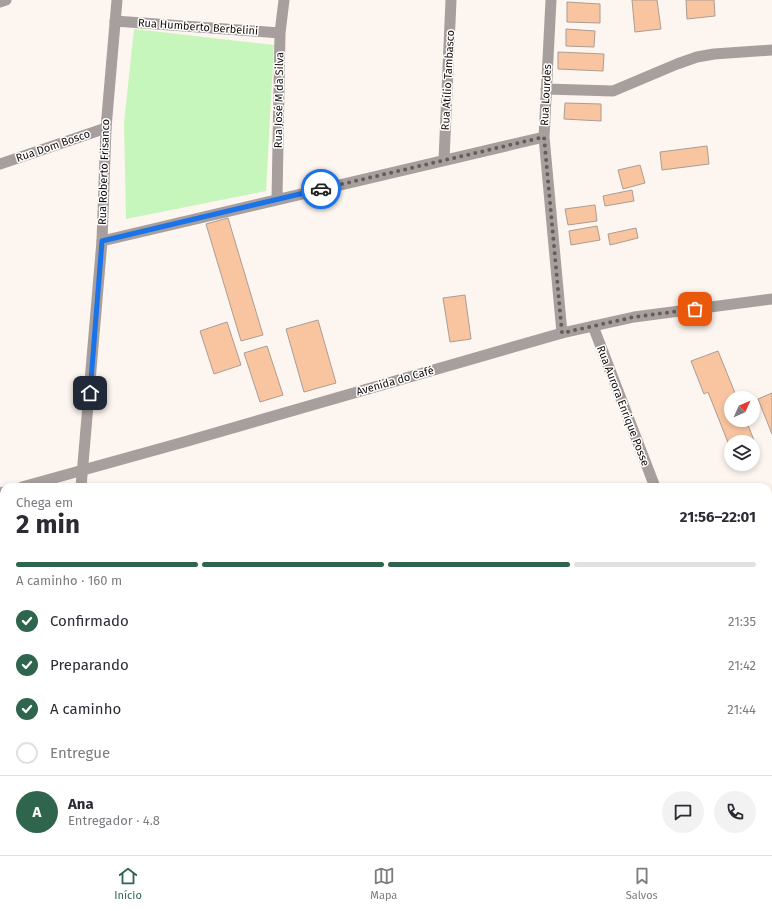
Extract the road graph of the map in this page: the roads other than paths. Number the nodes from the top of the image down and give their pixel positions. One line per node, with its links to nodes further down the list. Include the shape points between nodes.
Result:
1 (6, 0): 6 (street)
2 (116, 0): 7 (street, Rua Roberto Frisanco)
3 (284, 0): 8 (street, Rua José M da Silva)
4 (451, 0): 13 (street, Rua Atílio Tambasco)
5 (551, 0): 10 (street, Rua Lourdes)
6 (0, 2)
7 (115, 21): 8 (street, Rua Humberto Berbelini); 11 (street, Rua Roberto Frisanco)
8 (280, 33): 15 (street, Rua José M da Silva)
9 (772, 50): 10 (street, via 697,57 613,91)
10 (546, 89): 12 (street, Rua Lourdes)
11 (106, 128): 14 (street, Rua Dom Bosco); 16 (street, Rua Roberto Frisanco)
12 (544, 137): 13 (street); 19 (street, Rua Lourdes)
13 (444, 160): 15 (street)
14 (0, 164)
15 (277, 200): 16 (street)
16 (102, 241): 20 (street, Rua Roberto Frisanco)
17 (772, 299): 18 (street, Avenida do Café, via 634,317)
18 (593, 326): 19 (street, Avenida do Café); 23 (street, Rua Aurora Enrique Posse)
19 (562, 333): 20 (street, Avenida do Café)
20 (84, 470): 21 (street, Avenida do Café); 22 (street, Rua Roberto Frisanco)
21 (37, 483)
22 (82, 483)
23 (653, 483)

